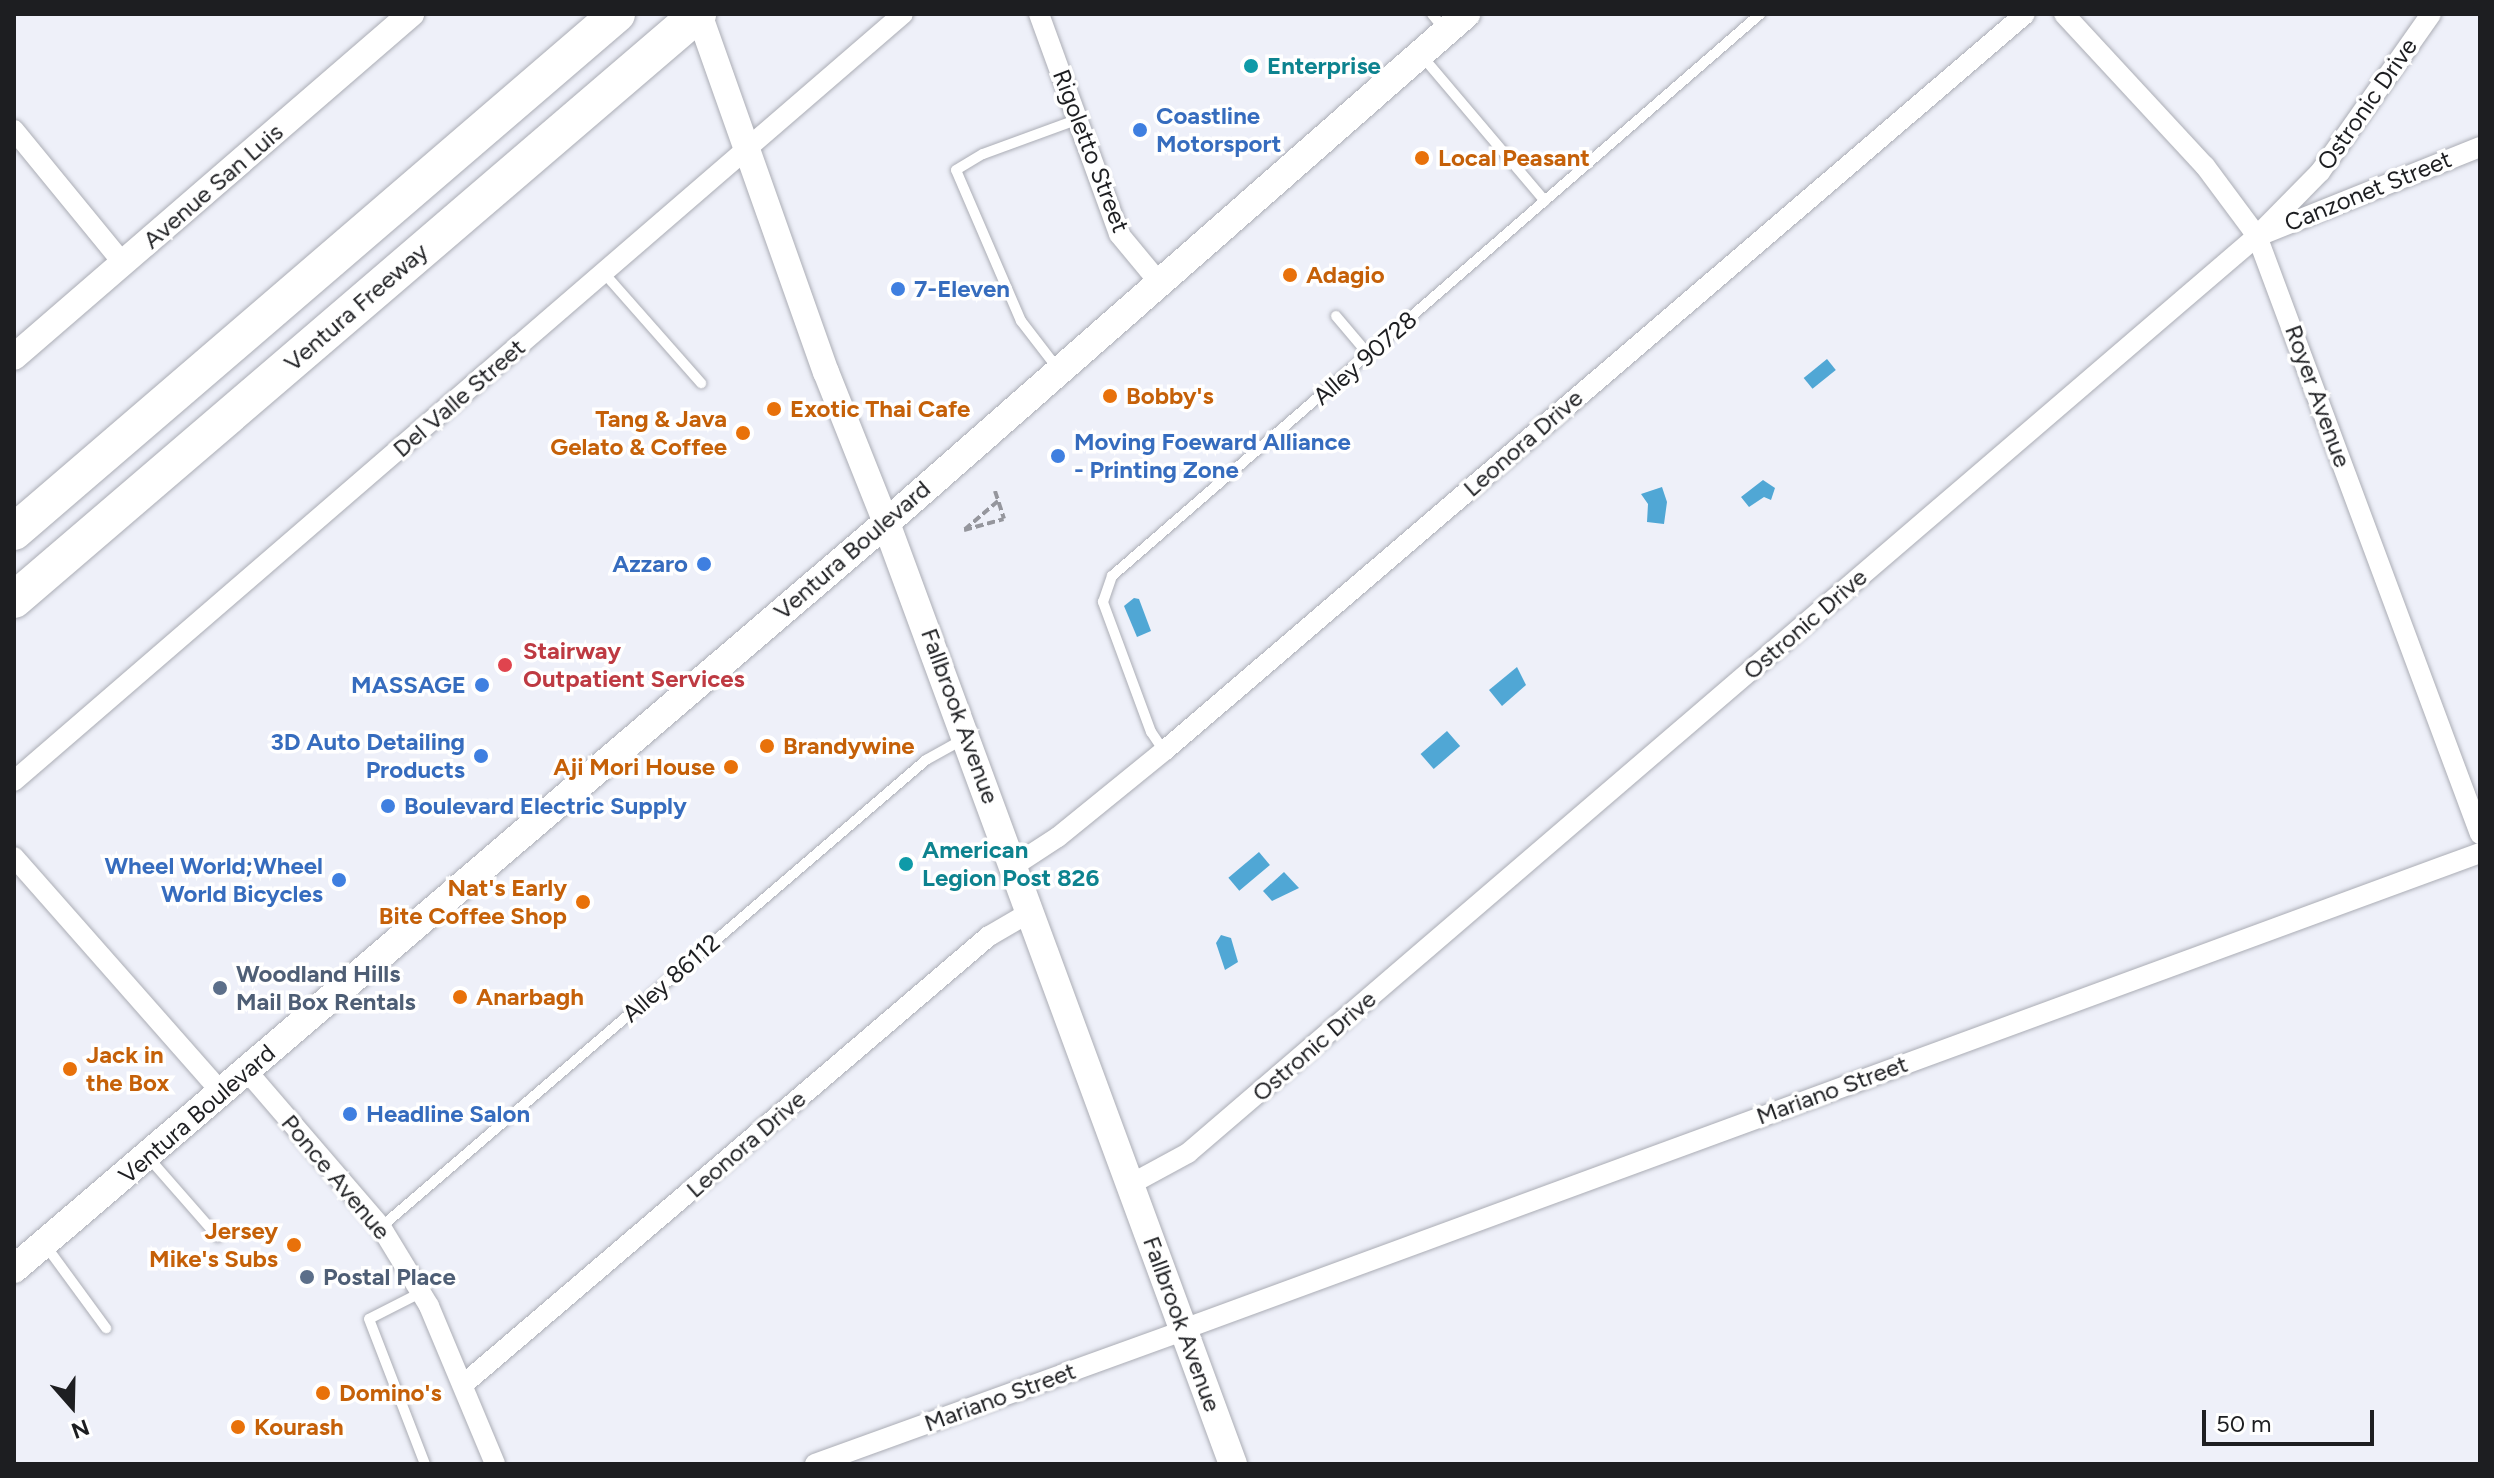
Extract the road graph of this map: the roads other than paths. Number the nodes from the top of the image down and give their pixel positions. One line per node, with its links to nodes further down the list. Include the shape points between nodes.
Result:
1 (411, 14): 18 (street, Avenue San Luis)
2 (617, 14): 27 (highway)
3 (698, 14): 15 (street, Fallbrook Avenue); 28 (highway, Ventura Freeway)
4 (903, 14): 15 (street, Del Valle Street)
5 (1039, 14): 12 (street, Rigoletto Street)
6 (1760, 14): 16 (lane, Alley 90728)
7 (2025, 14): 30 (street, Leonora Drive)
8 (2064, 14): 17 (street, Royer Avenue, via 2205,166)
9 (2431, 14): 17 (street, Ostronic Drive, via 2320,172)
10 (1448, 20): 11 (main road, Ventura Boulevard)
11 (1420, 54): 16 (lane); 20 (main road, Ventura Boulevard)
12 (1076, 120): 20 (street, Rigoletto Street, via 1119,234); 24 (lane, via 983,154 956,170 1021,321)
13 (14, 130): 18 (street)
14 (2480, 147): 17 (street, Canzonet Street)
15 (747, 149): 19 (street, Del Valle Street); 26 (street, Fallbrook Avenue)
16 (1545, 201): 22 (lane, Alley 90728)
17 (2257, 236): 32 (street, Royer Avenue); 40 (street, Ostronic Drive, via 1188,1153)
18 (123, 263): 23 (street, Avenue San Luis)
19 (604, 273): 25 (lane); 31 (street, Del Valle Street)
20 (1157, 280): 24 (main road, Ventura Boulevard)
21 (1336, 316): 22 (lane)
22 (1369, 355): 30 (lane, Alley 90728, via 1112,576 1104,590 1103,602 1151,732)
23 (14, 357)
24 (1058, 369): 26 (main road, Ventura Boulevard)
25 (701, 383)
26 (886, 523): 29 (main road, Fallbrook Avenue); 37 (main road, Ventura Boulevard)
27 (14, 532)
28 (14, 600)
29 (967, 737): 35 (main road, Fallbrook Avenue); 41 (lane, Alley 86112, via 926,760)
30 (1164, 751): 35 (street, Leonora Drive)
31 (14, 781)
32 (2480, 834)
33 (2480, 853): 47 (street, Mariano Street)
34 (14, 857): 38 (street)
35 (1015, 865): 36 (main road, Fallbrook Avenue)
36 (1032, 911): 40 (main road, Fallbrook Avenue); 48 (street, Leonora Drive, via 989,936)
37 (247, 1071): 38 (main road, Ventura Boulevard); 41 (street, Ponce Avenue)
38 (222, 1093): 39 (main road, Ventura Boulevard)
39 (148, 1157): 42 (lane); 43 (main road, Ventura Boulevard)
40 (1131, 1184): 47 (main road, Fallbrook Avenue)
41 (381, 1227): 45 (street, Ponce Avenue)
42 (218, 1237)
43 (45, 1243): 44 (main road, Ventura Boulevard); 46 (lane)
44 (14, 1269)
45 (422, 1292): 48 (street, Ponce Avenue); 49 (lane, via 369,1319)
46 (106, 1328)
47 (1185, 1330): 51 (street, Mariano Street); 52 (main road, Fallbrook Avenue)
48 (465, 1383): 50 (street, Ponce Avenue)
49 (425, 1464)
50 (495, 1464)
51 (815, 1464)
52 (1233, 1464)

